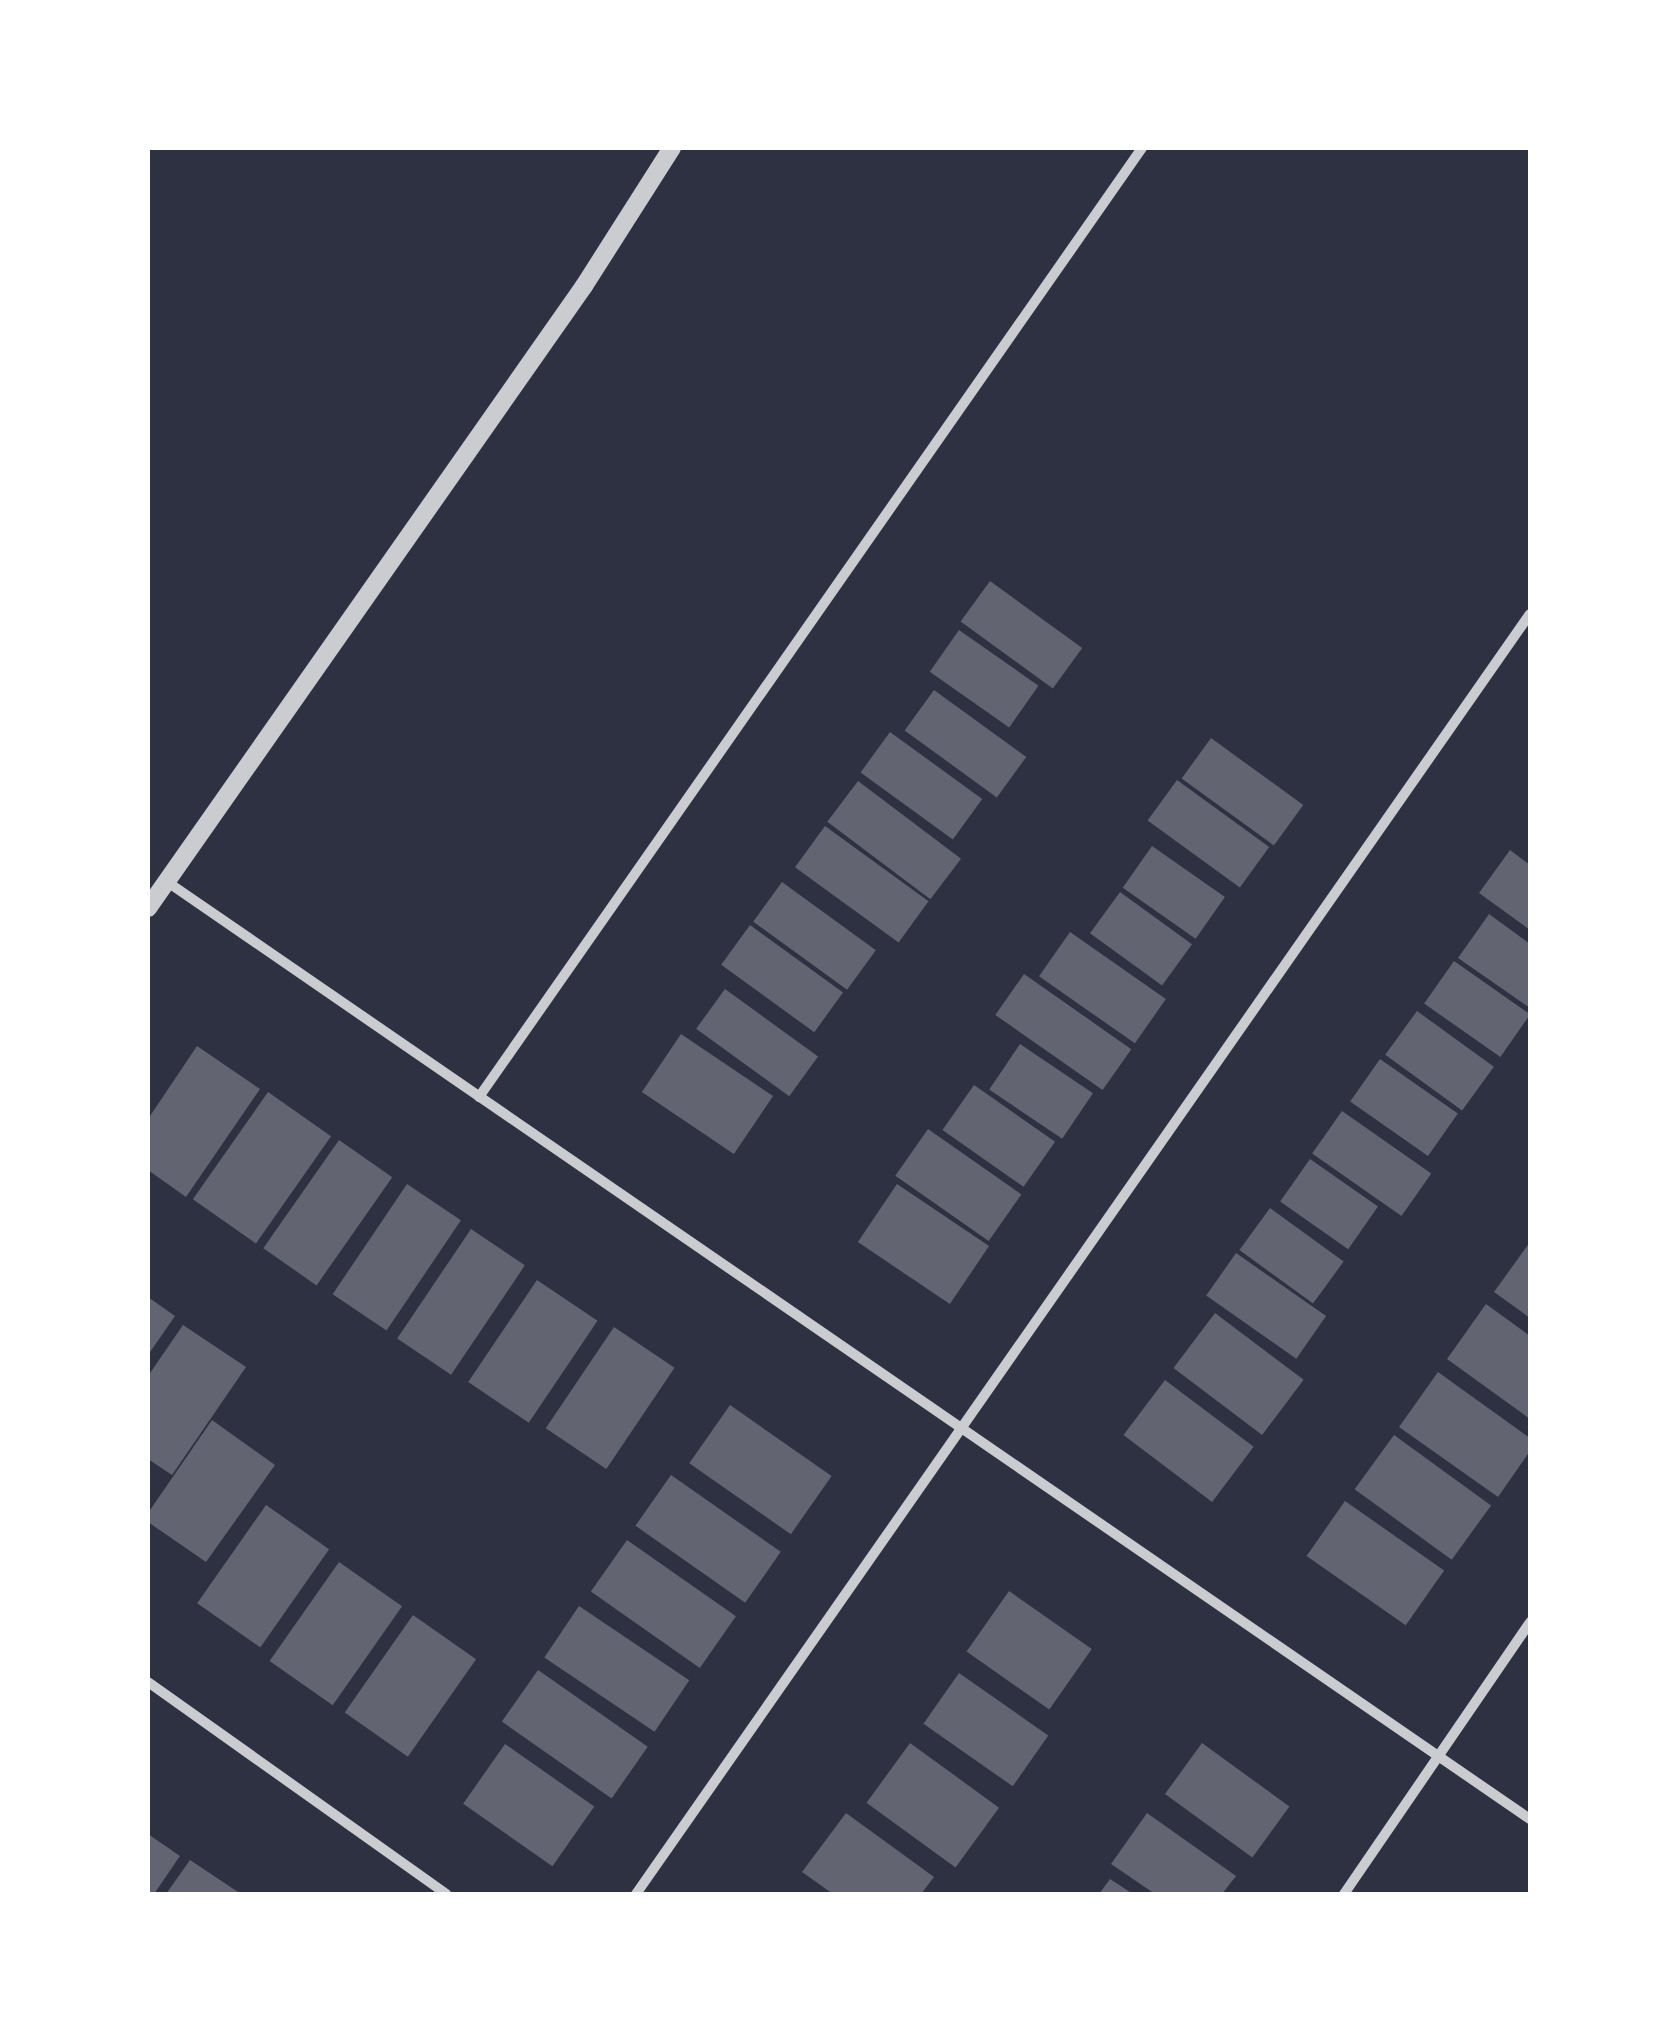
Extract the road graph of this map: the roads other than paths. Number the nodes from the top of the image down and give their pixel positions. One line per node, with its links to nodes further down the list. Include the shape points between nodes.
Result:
1 (672, 148): 4 (street, via 584,286)
2 (1142, 148): 6 (street)
3 (1530, 614): 7 (street)
4 (166, 881): 5 (street); 6 (street)
5 (148, 908)
6 (479, 1097): 7 (street)
7 (960, 1428): 10 (street); 13 (street)
8 (1530, 1622): 10 (street)
9 (148, 1682): 12 (street)
10 (1436, 1755): 11 (street); 14 (street)
11 (1530, 1820)
12 (446, 1894)
13 (636, 1894)
14 (1344, 1894)

